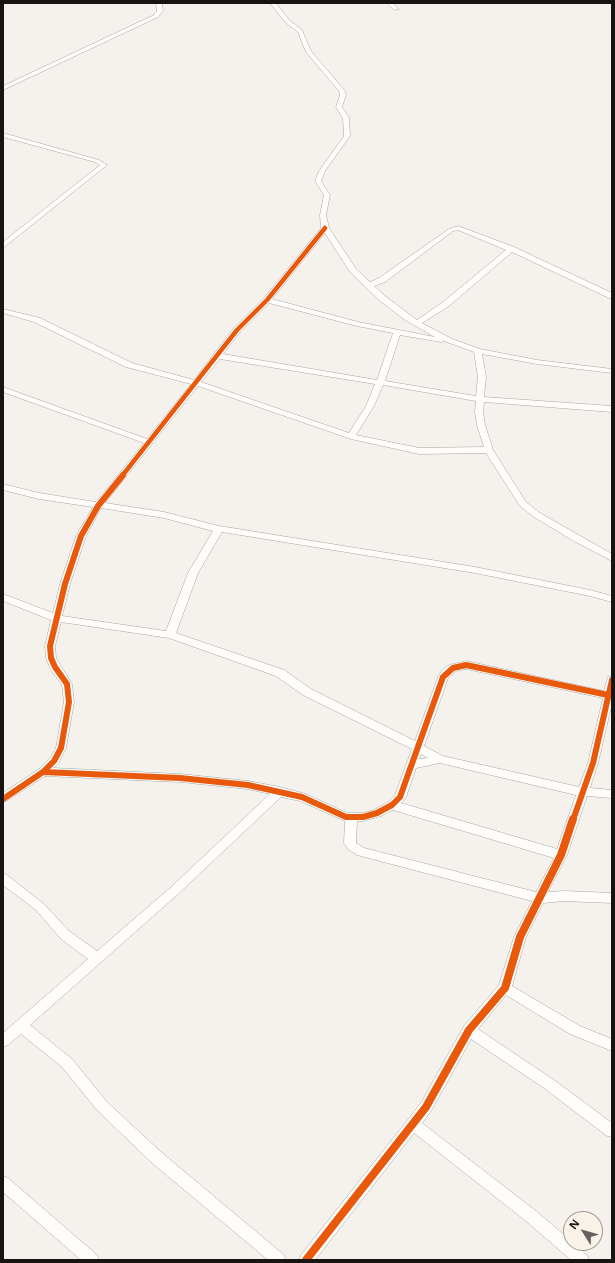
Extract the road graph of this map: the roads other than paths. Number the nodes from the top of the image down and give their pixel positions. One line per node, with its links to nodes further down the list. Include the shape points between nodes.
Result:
1 (158, 3): 5 (street, via 160,11 156,16)
2 (273, 3): 7 (street, via 287,21 300,31 312,56 343,95 339,107 346,118 347,136 322,171 318,181 326,196 323,215)
3 (390, 3): 4 (street)
4 (396, 9)
5 (3, 88)
6 (3, 135): 8 (street, via 98,161 104,165)
7 (325, 228): 10 (street, via 353,270); 12 (street)
8 (3, 246)
9 (511, 249): 10 (street, via 454,228 386,277); 11 (street); 14 (street, via 446,304)
10 (369, 285): 14 (street, via 387,302)
11 (612, 296)
12 (267, 300): 15 (street); 18 (street, via 237,330)
13 (3, 311): 20 (street, via 37,320 130,365)
14 (417, 323): 16 (street)
15 (397, 332): 16 (street); 21 (street)
16 (448, 341): 17 (street)
17 (478, 351): 19 (street, via 537,362); 23 (street, via 482,377)
18 (218, 356): 20 (street); 21 (street)
19 (612, 371)
20 (196, 383): 25 (street, via 251,404); 26 (street)
21 (380, 384): 23 (street); 25 (street)
22 (3, 389): 26 (street)
23 (481, 399): 24 (street); 27 (street, via 479,412)
24 (612, 409)
25 (351, 436): 27 (street, via 419,451)
26 (149, 442): 29 (street)
27 (489, 450): 31 (street, via 523,504 574,538)
28 (3, 487): 29 (street)
29 (98, 506): 30 (street, via 164,515); 34 (street, via 81,536)
30 (218, 529): 33 (street, via 475,570); 35 (street, via 193,573)
31 (612, 558)
32 (3, 597): 34 (street)
33 (612, 599)
34 (56, 618): 35 (street); 41 (street, via 50,646 51,658 67,684 69,702 61,748 54,761)
35 (170, 635): 38 (street, via 280,673 307,692)
36 (612, 680): 37 (street)
37 (608, 695): 38 (street, via 461,665 443,677); 43 (street, via 593,763)
38 (418, 747): 39 (street); 40 (street)
39 (440, 759): 40 (street); 43 (street)
40 (412, 765): 46 (street, via 400,797)
41 (43, 772): 42 (street, via 180,778 248,785); 45 (street)
42 (280, 792): 47 (street, via 302,797 346,817); 52 (street, via 173,892)
43 (582, 792): 44 (street); 48 (street)
44 (612, 794)
45 (3, 799)
46 (392, 805): 47 (street, via 377,813); 48 (street)
47 (352, 817): 50 (street, via 350,843 361,852)
48 (561, 855): 50 (street)
49 (3, 878): 52 (street, via 40,907 65,935)
50 (539, 898): 51 (street); 53 (street, via 520,936)
51 (612, 898)
52 (97, 958): 54 (street)
53 (505, 988): 55 (street); 57 (street, via 575,1030)
54 (21, 1026): 56 (street); 62 (street, via 67,1063 102,1106 156,1157)
55 (469, 1030): 58 (street, via 426,1107); 59 (street, via 549,1084)
56 (3, 1041)
57 (612, 1045)
58 (413, 1124): 63 (street); 64 (street, via 531,1216)
59 (612, 1131)
60 (3, 1184): 61 (street)
61 (92, 1260)
62 (279, 1260)
63 (306, 1260)
64 (582, 1260)

